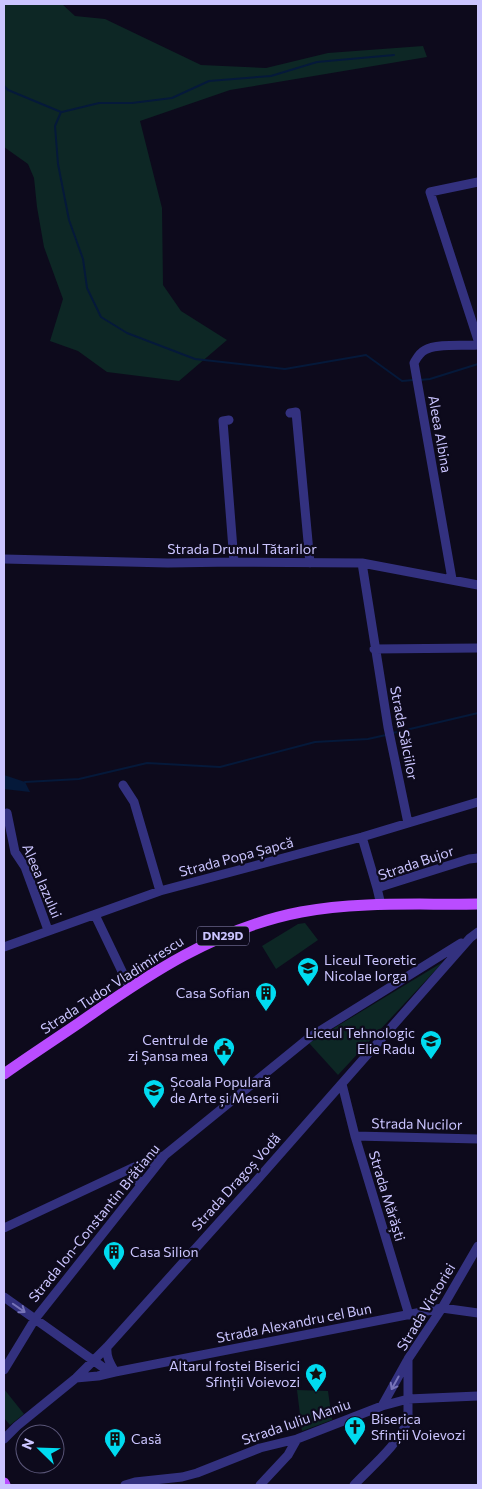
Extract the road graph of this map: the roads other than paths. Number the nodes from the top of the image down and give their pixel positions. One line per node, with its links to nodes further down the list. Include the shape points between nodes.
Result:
1 (478, 182): 2 (street, via 430,192)
2 (478, 340)
3 (478, 345): 10 (street, Aleea Albina, via 433,347 424,350 414,363)
4 (290, 413): 8 (street, via 296,412)
5 (229, 420): 7 (street, via 223,421)
6 (4, 559): 7 (street, Strada Drumul Tătarilor, via 168,564)
7 (234, 562): 8 (street, Strada Drumul Tătarilor)
8 (310, 563): 9 (street, Strada Drumul Tătarilor)
9 (362, 563): 10 (street, Strada Drumul Tătarilor); 12 (street, Strada Sălciilor)
10 (452, 579): 11 (street, Strada Drumul Tătarilor)
11 (478, 585)
12 (374, 648): 13 (street); 17 (street, Strada Sălciilor)
13 (478, 648)
14 (123, 785): 21 (street, via 134,802)
15 (478, 802): 17 (street, Strada Popa Șapcă)
16 (8, 813): 25 (street, Aleea Iazului, via 15,852 24,866)
17 (408, 823): 18 (street, Strada Popa Șapcă)
18 (362, 837): 20 (street); 21 (street, Strada Popa Șapcă)
19 (478, 858): 20 (street, Strada Bujor)
20 (377, 888): 23 (street, Strada Bujor)
21 (160, 891): 24 (street, Strada Popa Șapcă)
22 (478, 904): 23 (main road, Strada Tudor Vladimirescu / DN29D)
23 (381, 905): 29 (main road, Strada Tudor Vladimirescu / DN29D, via 336,906 266,920 200,946)
24 (95, 914): 25 (street, Strada Popa Șapcă); 29 (street)
25 (48, 930): 28 (street, Strada Popa Șapcă)
26 (478, 932): 27 (street, Strada Dragoș Vodă)
27 (470, 938): 33 (street, Strada Dragoș Vodă); 36 (street, Strada Ion-Constantin Brătianu, via 310,1037)
28 (4, 947)
29 (130, 988): 30 (main road, Strada Tudor Vladimirescu / DN29D)
30 (18, 1064): 31 (street); 32 (main road, Strada Tudor Vladimirescu / DN29D)
31 (4, 1066)
32 (4, 1074)
33 (342, 1084): 34 (street, Strada Mărăști); 46 (street, Strada Dragoș Vodă)
34 (355, 1136): 35 (street, Strada Nucilor); 44 (street, Strada Mărăști)
35 (478, 1139)
36 (165, 1155): 37 (street); 38 (street, Strada Ion-Constantin Brătianu)
37 (132, 1168): 38 (street); 39 (street)
38 (140, 1185): 45 (street, Strada Ion-Constantin Brătianu)
39 (4, 1228)
40 (478, 1246): 42 (street, Strada Victoriei)
41 (4, 1297): 45 (street, one-way to 45)
42 (442, 1308): 43 (street, Strada Alexandru cel Bun); 44 (street, Strada Alexandru cel Bun); 47 (street, Strada Victoriei)
43 (478, 1312)
44 (409, 1315): 50 (street, Strada Alexandru cel Bun)
45 (35, 1319): 48 (street); 49 (street, Strada Ion-Constantin Brătianu)
46 (107, 1347): 48 (street, Strada Dragoș Vodă); 50 (street, via 109,1363)
47 (408, 1359): 53 (street, Strada Victoriei); 54 (street, one-way to 54)
48 (94, 1360): 50 (street); 51 (street, Strada Dragoș Vodă)
49 (4, 1370)
50 (115, 1372): 51 (street, Strada Alexandru cel Bun)
51 (76, 1378): 55 (street, Strada Dragoș Vodă)
52 (478, 1396): 53 (street, Strada Iuliu Maniu)
53 (408, 1399): 54 (street, Strada Iuliu Maniu); 59 (street, Strada Victoriei, via 405,1428)
54 (382, 1406): 56 (street, Strada Iuliu Maniu)
55 (4, 1439)
56 (297, 1439): 57 (street, Strada Iuliu Maniu, via 260,1448 197,1473); 58 (street, via 288,1455)
57 (125, 1485)
58 (260, 1485)
59 (354, 1485)

